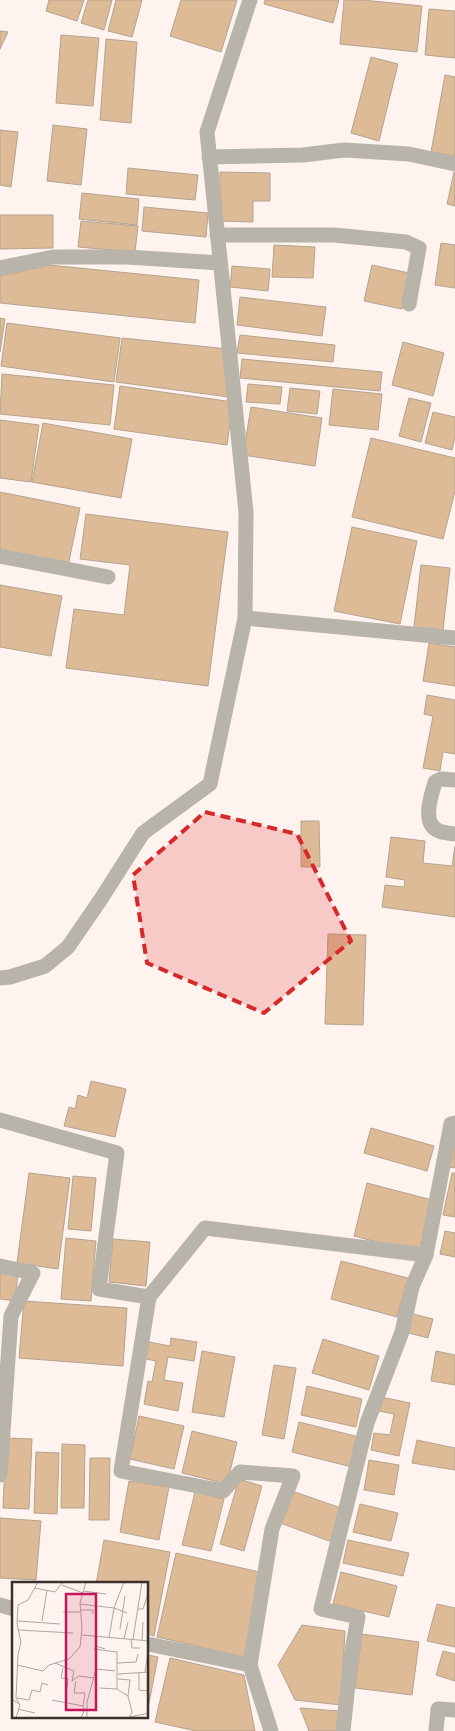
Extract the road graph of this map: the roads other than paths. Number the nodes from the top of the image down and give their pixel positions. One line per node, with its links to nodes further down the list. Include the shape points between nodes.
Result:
1 (250, 0): 2 (street, via 207,132)
2 (209, 157): 3 (street, via 304,155 344,150 409,154); 4 (street)
3 (455, 164)
4 (218, 235): 5 (street); 7 (street, via 334,235 406,242 419,248)
5 (220, 263): 6 (street, via 127,257 53,257); 10 (street, via 246,512)
6 (0, 268)
7 (409, 304)
8 (0, 556): 9 (street)
9 (108, 577)
10 (245, 618): 11 (street); 14 (street, via 210,784 143,833 68,946 45,966)
11 (455, 638)
12 (455, 780): 13 (street, via 435,782 429,818 431,826 439,831)
13 (455, 834)
14 (0, 978)
15 (0, 1120): 19 (street, via 117,1153 99,1289)
16 (455, 1123): 17 (street, via 451,1124)
17 (426, 1255): 19 (street, via 204,1228); 25 (street, via 412,1287 402,1332 367,1423 321,1609 358,1617)
18 (0, 1266): 20 (street, via 33,1273 11,1316)
19 (149, 1296): 22 (street, via 121,1471 223,1491 240,1472 293,1476 272,1529)
20 (0, 1476)
21 (149, 1644): 22 (street)
22 (250, 1665): 24 (street)
23 (455, 1710): 26 (street, via 438,1708)
24 (271, 1731)
25 (343, 1731)
26 (436, 1731)

